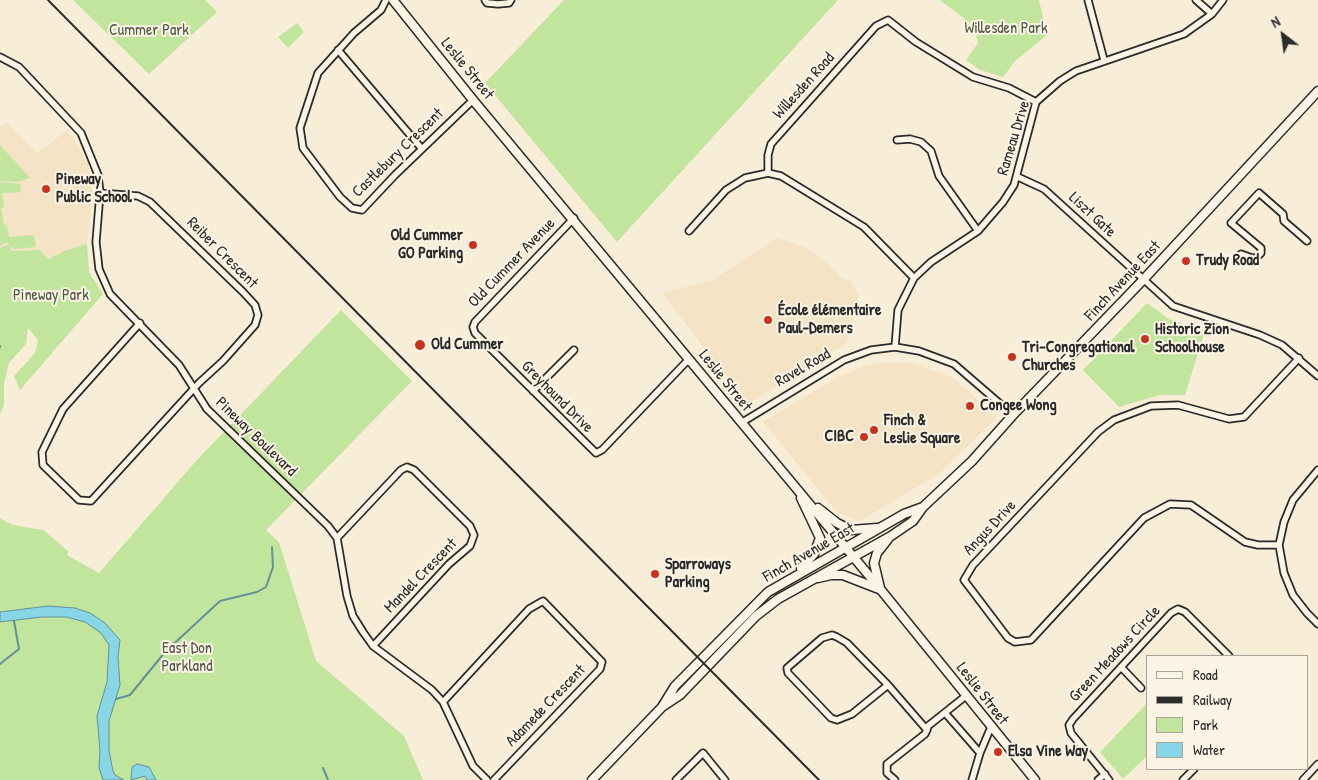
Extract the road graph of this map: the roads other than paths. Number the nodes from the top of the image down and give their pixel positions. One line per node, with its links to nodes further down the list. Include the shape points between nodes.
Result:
1 (386, 0): 9 (street, Castlebury Crescent, via 381,10)
2 (393, 0): 13 (main road, Leslie Street)
3 (485, 0): 4 (street, via 498,4)
4 (511, 0)
5 (1088, 0): 11 (street)
6 (1196, 0): 8 (street)
7 (1223, 0): 8 (street, Rameau Drive)
8 (1212, 14): 11 (street, Rameau Drive, via 1184,34)
9 (338, 50): 16 (street); 16 (street, Castlebury Crescent, via 318,73 300,128 303,148 340,197 352,208 362,210)
10 (0, 57): 19 (street, Pineway Boulevard, via 19,67 81,133 98,175)
11 (1104, 60): 14 (street, Rameau Drive, via 1068,76)
12 (1318, 91): 26 (main road, Finch Avenue East)
13 (473, 100): 16 (street, Castlebury Crescent); 20 (main road, Leslie Street)
14 (1036, 102): 17 (street, Willesden Road, via 1009,88 973,77 916,42 888,20 876,26 771,144); 18 (street, Rameau Drive, via 1025,137)
15 (897, 140): 22 (street, via 921,142 931,151 939,176)
16 (422, 149)
17 (768, 173): 21 (street, via 745,178 726,190); 25 (street, via 781,176 864,227)
18 (1018, 177): 22 (street, Rameau Drive, via 1003,202); 26 (street, Liszt Gate, via 1044,189)
19 (100, 193): 27 (street, Pineway Boulevard, via 96,242 99,269 110,294); 34 (street, Reiber Crescent, via 138,196 150,202 255,305 258,315 254,325)
20 (574, 218): 28 (street, Old Cummer Avenue, via 481,315); 32 (main road, Leslie Street)
21 (689, 231)
22 (978, 231): 25 (street, Rameau Drive, via 931,262)
23 (1307, 241): 24 (street, via 1259,193 1231,223 1261,248 1261,253 1255,259)
24 (1240, 254)
25 (914, 278): 29 (street, Rameau Drive, via 898,310)
26 (1143, 280): 31 (street, via 1173,306 1260,335 1282,345); 36 (main road, Finch Avenue East)
27 (140, 323): 34 (street, Pineway Boulevard, via 180,365); 34 (street, Reiber Crescent, via 62,409 42,452 43,465 79,500 91,501)
28 (473, 328): 35 (street, Greyhound Drive)
29 (895, 347): 36 (street, Ravel Road, via 919,351 954,364); 37 (street, Ravel Road, via 871,350 844,360)
30 (574, 350): 35 (street)
31 (1299, 358): 33 (street); 45 (street, Angus Drive, via 1244,418 1229,419 1178,405 1151,406 1114,420 1098,432 973,565 964,580 1008,638 1015,642 1031,640 1144,518 1164,506 1191,505 1245,542)
32 (689, 359): 35 (street, Greyhound Drive, via 602,450 596,452); 37 (main road, Leslie Street)
33 (1318, 376)
34 (194, 389): 44 (street, Pineway Boulevard, via 206,409)
35 (533, 391)
36 (1013, 415): 41 (main road, Finch Avenue East, via 972,461)
37 (740, 423): 39 (main road, Leslie Street)
38 (1318, 470): 45 (street, via 1293,500)
39 (796, 487): 40 (main road, Leslie Street); 48 (main road, via 820,538 814,554)
40 (805, 498): 42 (main road, via 851,530); 46 (main road, Leslie Street)
41 (923, 508): 42 (main road, Finch Avenue East, via 904,514); 43 (main road, Finch Avenue East, via 913,521)
42 (883, 527): 46 (main road, Finch Avenue East)
43 (891, 536): 47 (main road, Finch Avenue East); 50 (main road, via 877,553 874,563)
44 (338, 538): 52 (street, via 353,616); 52 (street, Mandel Crescent, via 407,467 414,470 470,526 474,535 470,546 449,564)
45 (1279, 545): 51 (street, via 1293,595)
46 (846, 548): 47 (main road, Leslie Street); 48 (main road, Finch Avenue East)
47 (852, 556): 49 (main road, Finch Avenue East); 50 (main road, Leslie Street)
48 (791, 577): 59 (main road, Finch Avenue East, via 757,602 675,686)
49 (802, 583): 50 (main road, via 838,575); 59 (main road, Finch Avenue East, via 756,616 680,695)
50 (881, 590): 57 (main road, Leslie Street)
51 (1318, 624)
52 (373, 646): 58 (street)
53 (1228, 655): 54 (street, Green Meadows Circle, via 1178,609)
54 (1121, 667): 56 (street); 66 (street, Green Meadows Circle, via 1069,726 1071,733)
55 (888, 685): 55 (street, via 847,643 832,635 822,638 788,668 788,673 831,718 837,720 852,714); 62 (street)
56 (1141, 688)
57 (967, 695): 60 (street); 61 (main road, Leslie Street)
58 (443, 702): 67 (street, via 473,766); 68 (street, Adamede Crescent, via 529,609 543,601 602,662 600,669)
59 (662, 707): 69 (main road, Finch Avenue East)
60 (946, 714): 62 (street); 63 (street)
61 (991, 727): 63 (street); 74 (main road, Leslie Street)
62 (927, 730): 72 (street, via 887,764 887,773)
63 (980, 753): 73 (street)
64 (1318, 764): 78 (street)
65 (1193, 770): 77 (street)
66 (1105, 774): 75 (street); 76 (street, Green Meadows Circle)
67 (487, 780)
68 (494, 780)
69 (592, 780)
70 (676, 780): 71 (street, via 703,753)
71 (725, 780)
72 (895, 780)
73 (972, 780)
74 (1035, 780)
75 (1098, 780)
76 (1109, 780)
77 (1183, 780)
78 (1303, 780)

